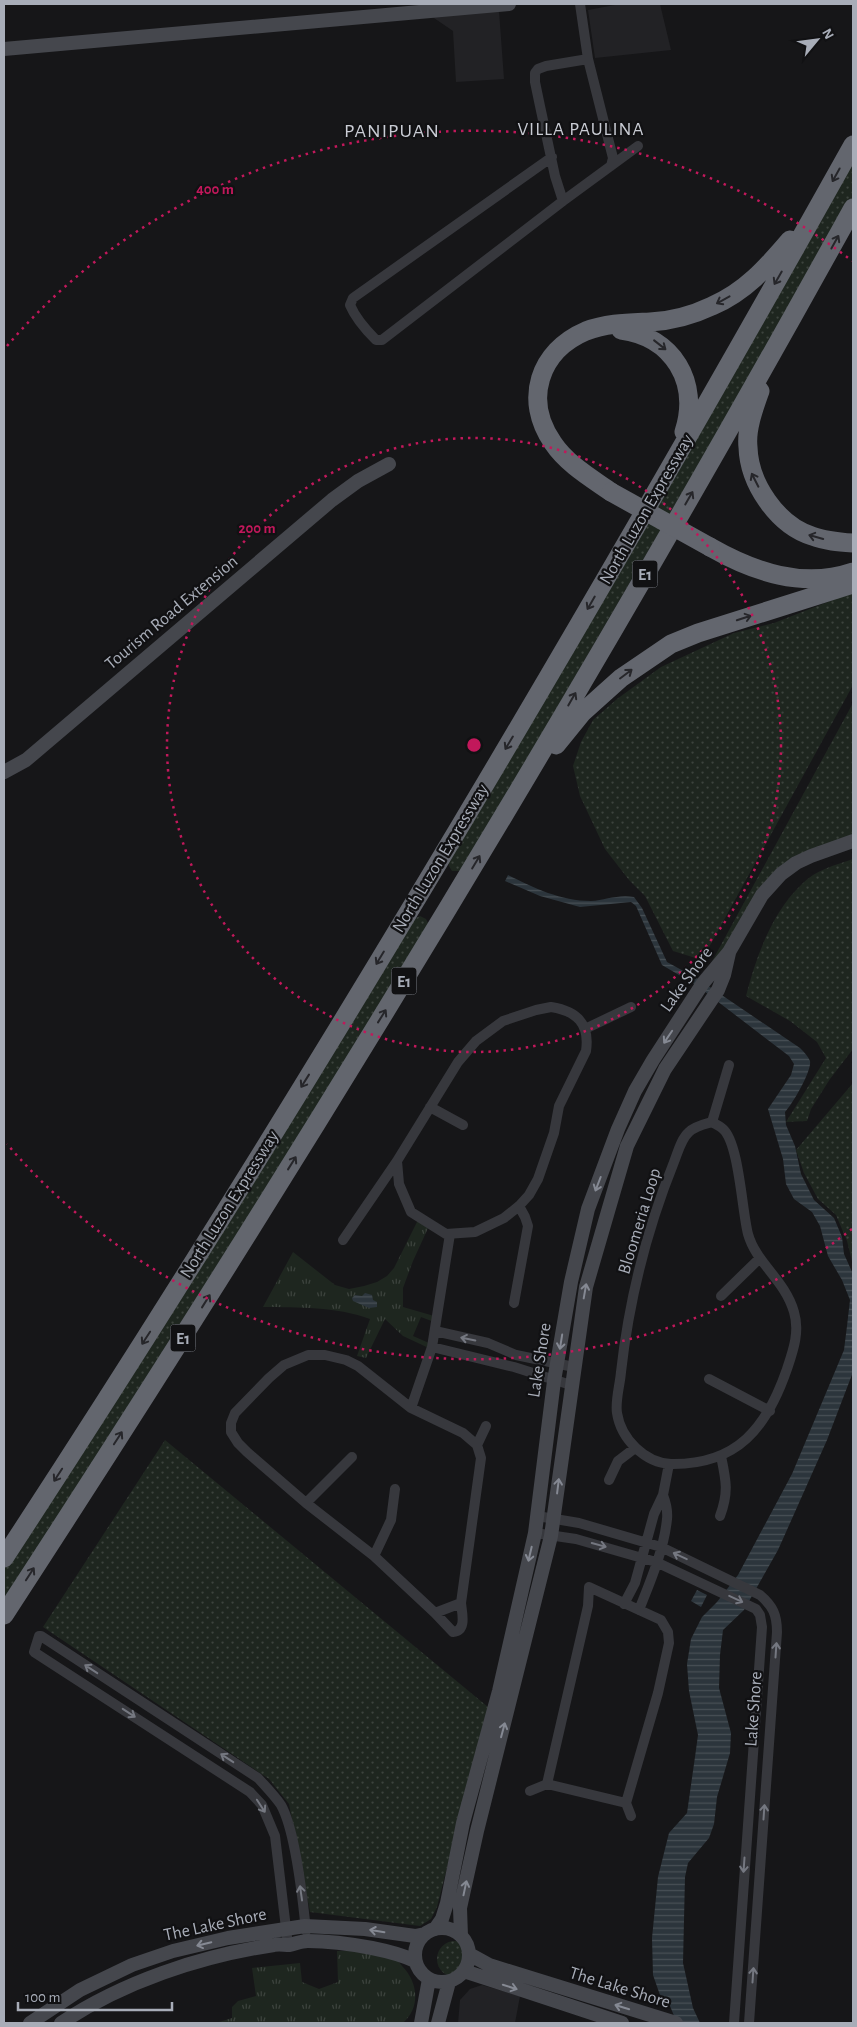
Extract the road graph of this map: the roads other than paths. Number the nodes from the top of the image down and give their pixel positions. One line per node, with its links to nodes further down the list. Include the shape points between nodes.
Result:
1 (499, 4): 3 (street)
2 (580, 4): 4 (street)
3 (4, 49)
4 (588, 59): 7 (street, via 546,66 535,73); 8 (street, via 613,158)
5 (853, 145): 10 (highway, North Luzon Expressway / E1, one-way to 10)
6 (638, 146): 8 (street)
7 (552, 157): 9 (street); 9 (street, via 353,298 350,305 353,311 376,340 382,340)
8 (611, 166): 9 (street)
9 (563, 201)
10 (820, 205): 12 (highway, one-way to 12, via 769,265 727,299 693,314); 15 (highway, North Luzon Expressway / E1, one-way to 15)
11 (853, 208): 13 (highway, North Luzon Expressway / E1, one-way to 11)
12 (598, 328): 15 (highway, one-way to 15, via 638,332 646,336 670,354 684,375 689,412 682,438); 17 (highway, bridge, via 573,338 552,355 538,390 540,417 553,443 572,463 611,492 746,566 807,579)
13 (777, 346): 16 (highway, one-way to 13, via 810,536 783,519 765,499 752,473 747,446 751,418); 20 (highway, North Luzon Expressway / E1, one-way to 13)
14 (389, 464): 19 (street, Tourism Road Extension, via 332,500 26,760)
15 (660, 486): 65 (highway, North Luzon Expressway / E1, one-way to 65, via 331,1040 173,1295)
16 (853, 543)
17 (853, 572)
18 (853, 584): 20 (highway, one-way to 18, via 582,714 621,678 656,653 698,633)
19 (4, 772)
20 (512, 802): 74 (highway, North Luzon Expressway / E1, one-way to 20, via 202,1308)
21 (853, 841): 22 (street, via 811,856 781,874 762,895)
22 (729, 952): 39 (street, Lake Shore, one-way to 39, via 703,983 635,1092 592,1200 571,1282); 41 (street, Lake Shore, one-way to 22, via 586,1287 627,1146 666,1069 718,990)
23 (630, 1008): 24 (street)
24 (585, 1029): 26 (street, via 572,1013 551,1007 503,1021 476,1041 458,1062); 30 (street, via 586,1052 559,1106 554,1133 538,1179)
25 (729, 1065): 27 (street)
26 (430, 1107): 28 (street); 29 (street)
27 (712, 1122): 33 (street, Bloomeria Loop, via 723,1128 729,1140 749,1236); 49 (street, Bloomeria Loop, via 698,1126 683,1141 657,1204 635,1286 617,1412 621,1427)
28 (463, 1125)
29 (397, 1161): 31 (street, via 399,1184 411,1212); 32 (street)
30 (519, 1206): 31 (street, via 504,1218 475,1232); 35 (street, via 528,1226)
31 (450, 1234): 36 (street)
32 (343, 1240)
33 (760, 1258): 34 (street); 46 (street, Bloomeria Loop, via 780,1282 795,1313 796,1344)
34 (721, 1296)
35 (514, 1303)
36 (435, 1331): 37 (street); 38 (street, one-way to 36, via 488,1343)
37 (432, 1347): 40 (street); 45 (street)
38 (516, 1355): 39 (street); 40 (street)
39 (558, 1364): 41 (street); 43 (street, Lake Shore)
40 (512, 1367): 43 (street)
41 (574, 1367): 44 (street, Lake Shore)
42 (708, 1379): 46 (street)
43 (554, 1381): 44 (street); 57 (street, Lake Shore)
44 (571, 1385): 59 (street, Lake Shore, one-way to 44)
45 (411, 1408): 48 (street, via 463,1433); 56 (street, via 358,1366 325,1355 295,1359 269,1378 235,1413 231,1432 242,1448)
46 (770, 1410): 50 (street, Bloomeria Loop, via 748,1438)
47 (486, 1426): 48 (street)
48 (477, 1445): 68 (street, via 481,1458)
49 (635, 1448): 52 (street, Bloomeria Loop, via 650,1458); 53 (street, via 618,1462)
50 (721, 1456): 52 (street, Bloomeria Loop); 58 (street, via 727,1484)
51 (352, 1457): 56 (street)
52 (669, 1464): 55 (street)
53 (609, 1480)
54 (395, 1490): 64 (street, via 392,1520)
55 (663, 1495): 62 (street); 63 (street, via 668,1518)
56 (306, 1503): 64 (street)
57 (537, 1516): 59 (street); 60 (street, Lake Shore)
58 (720, 1516)
59 (554, 1519): 61 (street, Lake Shore); 62 (street)
60 (534, 1533): 61 (street); 82 (street, Lake Shore, one-way to 82, via 499,1691 463,1823 447,1903 442,1919)
61 (551, 1536): 66 (street, one-way to 66, via 576,1539); 83 (street, Lake Shore, one-way to 61, via 460,1908 477,1830)
62 (646, 1543): 63 (street); 66 (street)
63 (661, 1547): 67 (street); 70 (street, one-way to 63, via 760,1595)
64 (374, 1556): 73 (street)
65 (4, 1558)
66 (642, 1558): 67 (street); 69 (street, via 636,1583)
67 (656, 1562): 71 (street); 72 (street, one-way to 72)
68 (461, 1603): 73 (street); 73 (street, via 463,1624 457,1632 452,1632)
69 (624, 1604): 71 (street); 76 (street, via 589,1587 588,1606)
70 (770, 1604): 72 (street); 100 (street, Lake Shore, one-way to 70, via 778,1632)
71 (639, 1610): 79 (street, via 661,1620 670,1643)
72 (758, 1612): 99 (street, Lake Shore, one-way to 99, via 762,1627)
73 (435, 1613)
74 (4, 1615)
75 (258, 1778): 78 (street); 78 (street, one-way to 78, via 39,1636 34,1652); 81 (street, one-way to 75, via 295,1853 282,1807)
76 (548, 1784): 77 (street); 79 (street)
77 (530, 1791)
78 (250, 1792): 84 (street, one-way to 84, via 262,1805 275,1836)
79 (626, 1804): 80 (street)
80 (631, 1816)
81 (305, 1926): 82 (street, The Lake Shore, one-way to 81, via 414,1936); 84 (street, The Lake Shore); 85 (street)
82 (430, 1932): 83 (street, via 449,1929); 87 (street, via 418,1943)
83 (461, 1936): 86 (street)
84 (281, 1937): 85 (street, The Lake Shore); 88 (street, The Lake Shore, one-way to 88, via 245,1935 190,1947); 92 (street, The Lake Shore)
85 (306, 1941): 87 (street, The Lake Shore, via 354,1944 395,1952)
86 (469, 1954): 89 (street); 93 (street, The Lake Shore, one-way to 86, via 489,1965)
87 (415, 1961): 90 (street)
88 (132, 1966): 92 (street); 94 (street, The Lake Shore, via 80,1990)
89 (464, 1971): 91 (street); 98 (street, The Lake Shore, one-way to 98)
90 (429, 1979): 91 (street); 96 (street)
91 (449, 1982): 97 (street)
92 (140, 1983): 95 (street, The Lake Shore, via 89,2004)
93 (672, 2022)
94 (30, 2023)
95 (61, 2023)
96 (421, 2023)
97 (438, 2023)
98 (622, 2023)
99 (734, 2023)
100 (749, 2023)

